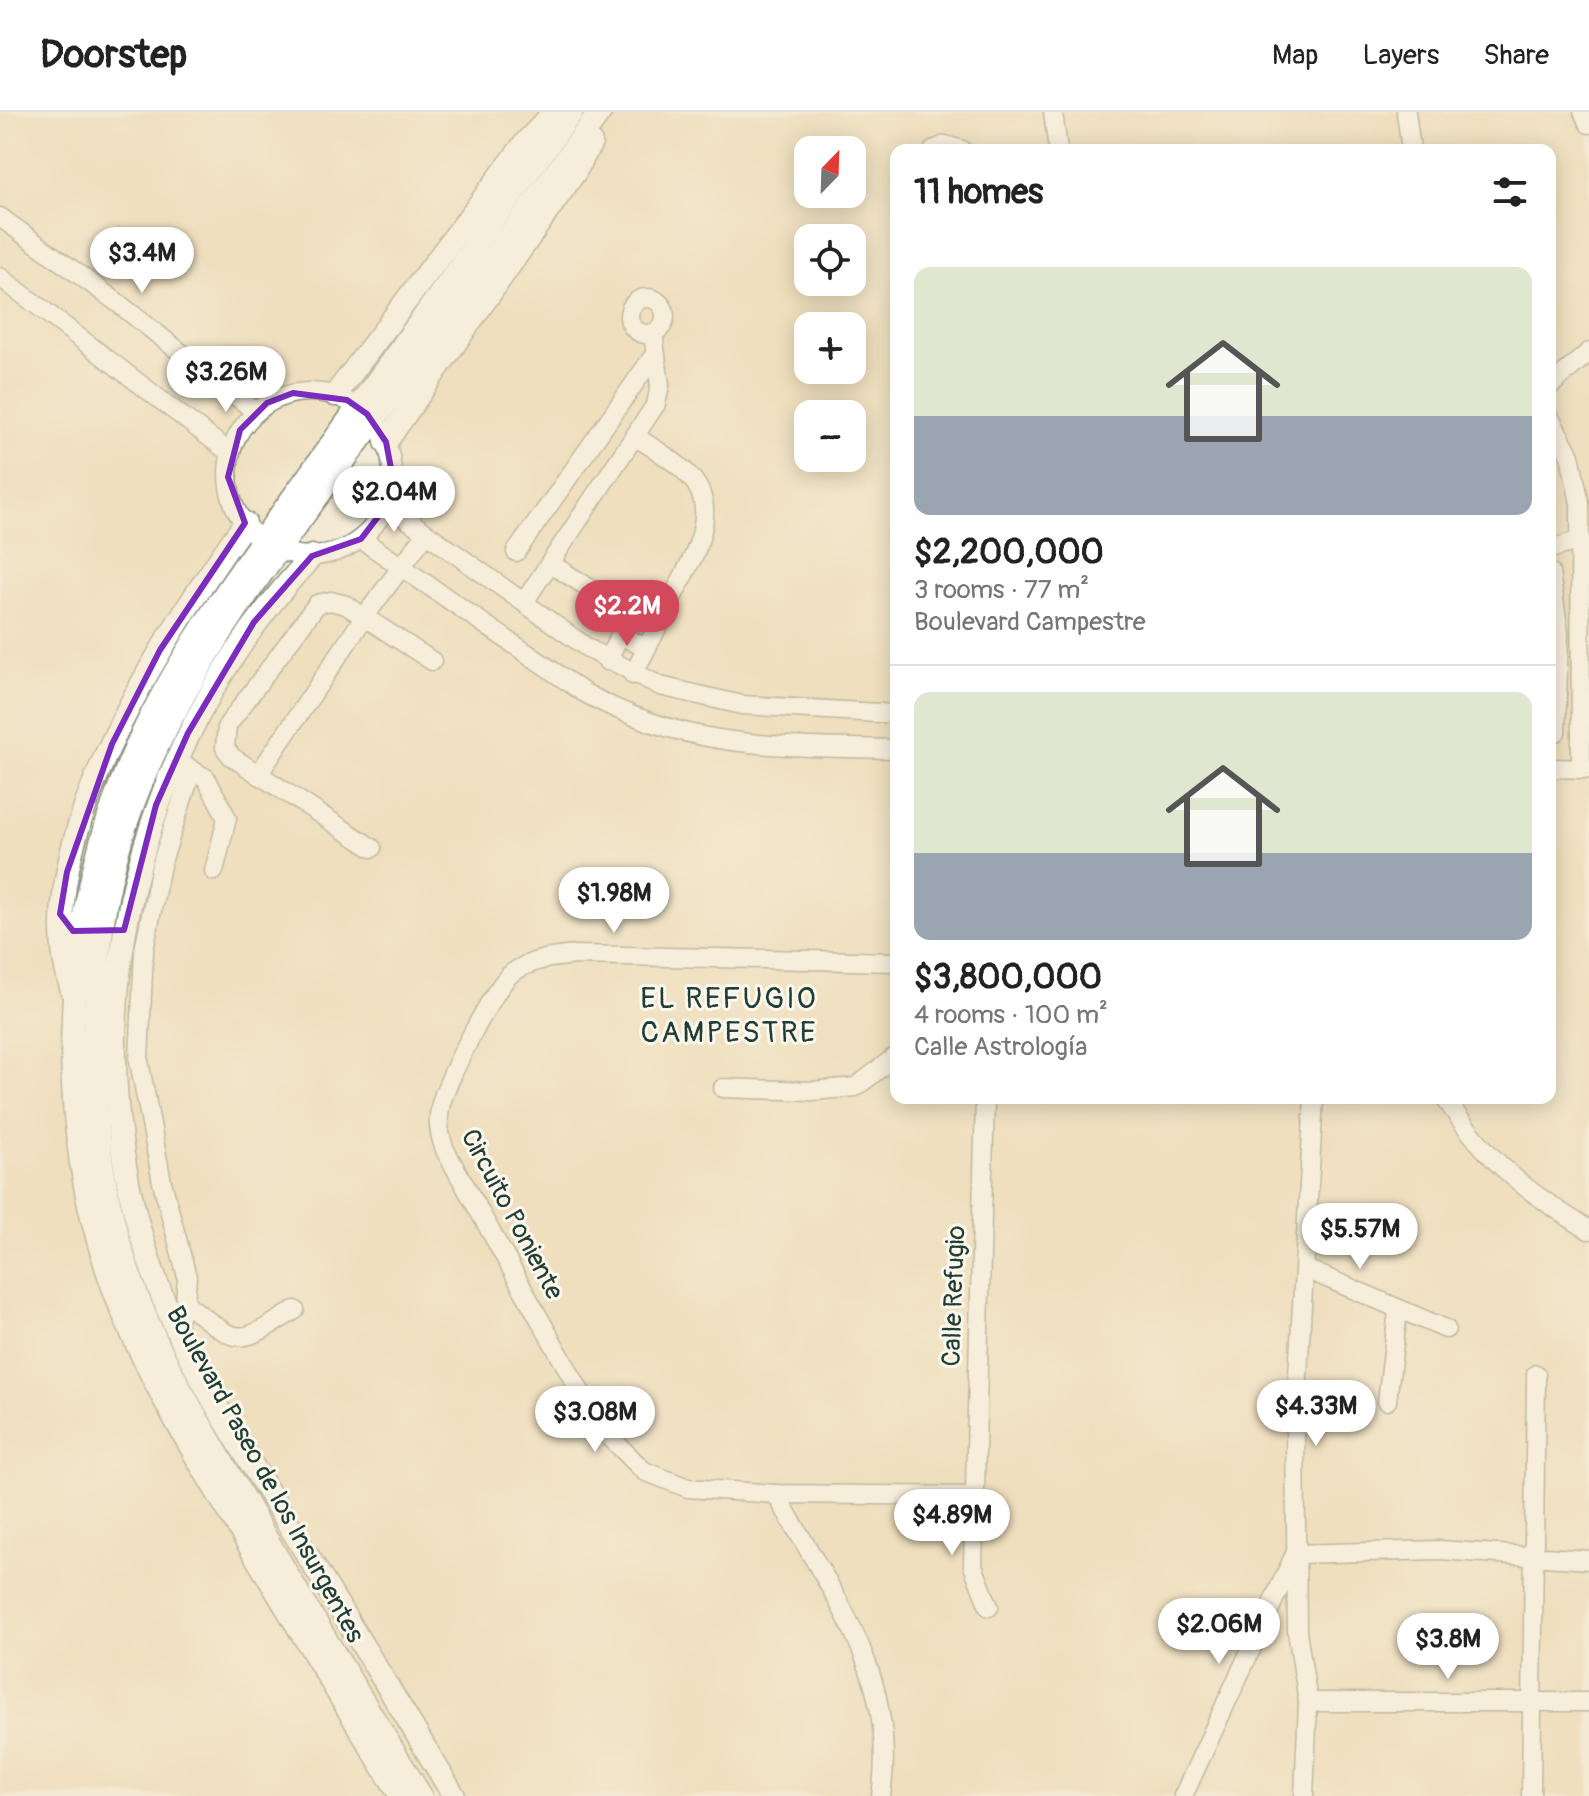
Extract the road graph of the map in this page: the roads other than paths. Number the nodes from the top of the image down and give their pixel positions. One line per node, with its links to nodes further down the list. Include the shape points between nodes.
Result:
1 (554, 112): 16 (main road)
2 (572, 112): 18 (main road, Boulevard Paseo de los Insurgentes)
3 (601, 112): 18 (main road, Boulevard Paseo de los Insurgentes); 21 (main road, via 575,172)
4 (1053, 112): 8 (street)
5 (1406, 112): 9 (street)
6 (1583, 112): 7 (street)
7 (1589, 124)
8 (1057, 144)
9 (1410, 144)
10 (0, 217): 17 (street)
11 (0, 277): 22 (street)
12 (653, 333): 14 (street)
13 (1589, 352): 15 (street)
14 (655, 354): 20 (street, via 659,394); 23 (street)
15 (1556, 381)
16 (335, 395): 17 (street, via 293,393); 18 (street)
17 (256, 412): 22 (street)
18 (366, 414): 21 (street); 30 (main road, Boulevard Paseo de los Insurgentes)
19 (1556, 428): 29 (street, via 1577,478)
20 (636, 437): 24 (street); 41 (street, via 693,477 706,510 694,555)
21 (386, 442): 25 (street, via 393,467)
22 (230, 453): 26 (street, via 229,490)
23 (578, 462): 24 (street); 32 (street)
24 (606, 483): 34 (street)
25 (387, 505): 27 (street); 28 (street)
26 (245, 523): 30 (street); 55 (main road, via 160,650 112,744 77,834)
27 (425, 535): 35 (street); 37 (street)
28 (361, 539): 33 (street); 35 (street)
29 (1581, 540): 31 (street); 47 (street)
30 (271, 546): 33 (street); 57 (main road, Boulevard Paseo de los Insurgentes, via 167,728 130,815)
31 (1556, 547)
32 (516, 552)
33 (312, 556): 49 (main road, via 254,622 188,733)
34 (551, 564): 37 (street); 38 (street)
35 (403, 565): 39 (street); 48 (street, via 583,692 662,729 713,740)
36 (1556, 600): 40 (street)
37 (524, 602): 43 (street)
38 (632, 615)
39 (365, 616): 42 (street); 52 (street); 52 (street, via 331,601 317,604 227,726 225,748)
40 (1556, 631)
41 (646, 648): 43 (street, via 620,635); 44 (street)
42 (432, 661)
43 (607, 661): 44 (street)
44 (633, 675): 45 (street, via 742,705)
45 (890, 714)
46 (1556, 732): 47 (street)
47 (1585, 733): 51 (street)
48 (890, 749)
49 (184, 765): 54 (street, via 206,778 227,818); 56 (main road, via 145,841); 67 (street, via 144,950 139,1061 187,1277)
50 (1556, 768): 51 (street)
51 (1585, 769)
52 (258, 775): 53 (street)
53 (372, 848)
54 (214, 871)
55 (60, 914): 57 (main road, via 67,926); 59 (main road, via 65,972)
56 (124, 930): 57 (main road); 70 (main road, via 114,1015 121,1137 146,1248)
57 (92, 934): 59 (main road, Boulevard Paseo de los Insurgentes); 84 (main road, Boulevard Paseo de los Insurgentes, via 95,1110 107,1200 130,1279 168,1367)
58 (890, 962): 74 (street, Circuito Poniente, via 544,958 508,975 440,1106 438,1129 445,1150 600,1427 617,1448 644,1471 688,1488)
59 (75, 1002): 83 (main road, Boulevard Paseo de los Insurgentes, via 72,1074 79,1147 92,1218 119,1301 176,1421)
60 (890, 1061): 61 (street, via 856,1087)
61 (723, 1088)
62 (985, 1104): 75 (street, Calle Refugio)
63 (1314, 1104): 66 (street)
64 (1449, 1104): 65 (street, via 1502,1171)
65 (1589, 1230)
66 (1306, 1269): 69 (street); 76 (street, via 1295,1427)
67 (185, 1303): 68 (street, via 228,1335 249,1338); 70 (street)
68 (295, 1310)
69 (1398, 1311): 71 (street); 73 (street)
70 (175, 1325): 85 (main road, via 219,1409)
71 (1446, 1329)
72 (1536, 1374): 77 (street)
73 (1387, 1401)
74 (776, 1494): 75 (street, Circuito Poniente); 86 (street, via 853,1625 871,1669 885,1741)
75 (974, 1496): 79 (street, Calle Refugio, via 973,1566)
76 (1295, 1554): 77 (street, via 1439,1550); 80 (street, via 1297,1631); 87 (street)
77 (1535, 1558): 78 (street); 81 (street)
78 (1589, 1560)
79 (989, 1607)
80 (1308, 1702): 81 (street); 88 (street)
81 (1532, 1702): 82 (street); 89 (street)
82 (1589, 1702)
83 (401, 1796)
84 (421, 1796)
85 (454, 1796)
86 (881, 1796)
87 (1183, 1796)
88 (1304, 1796)
89 (1531, 1796)

